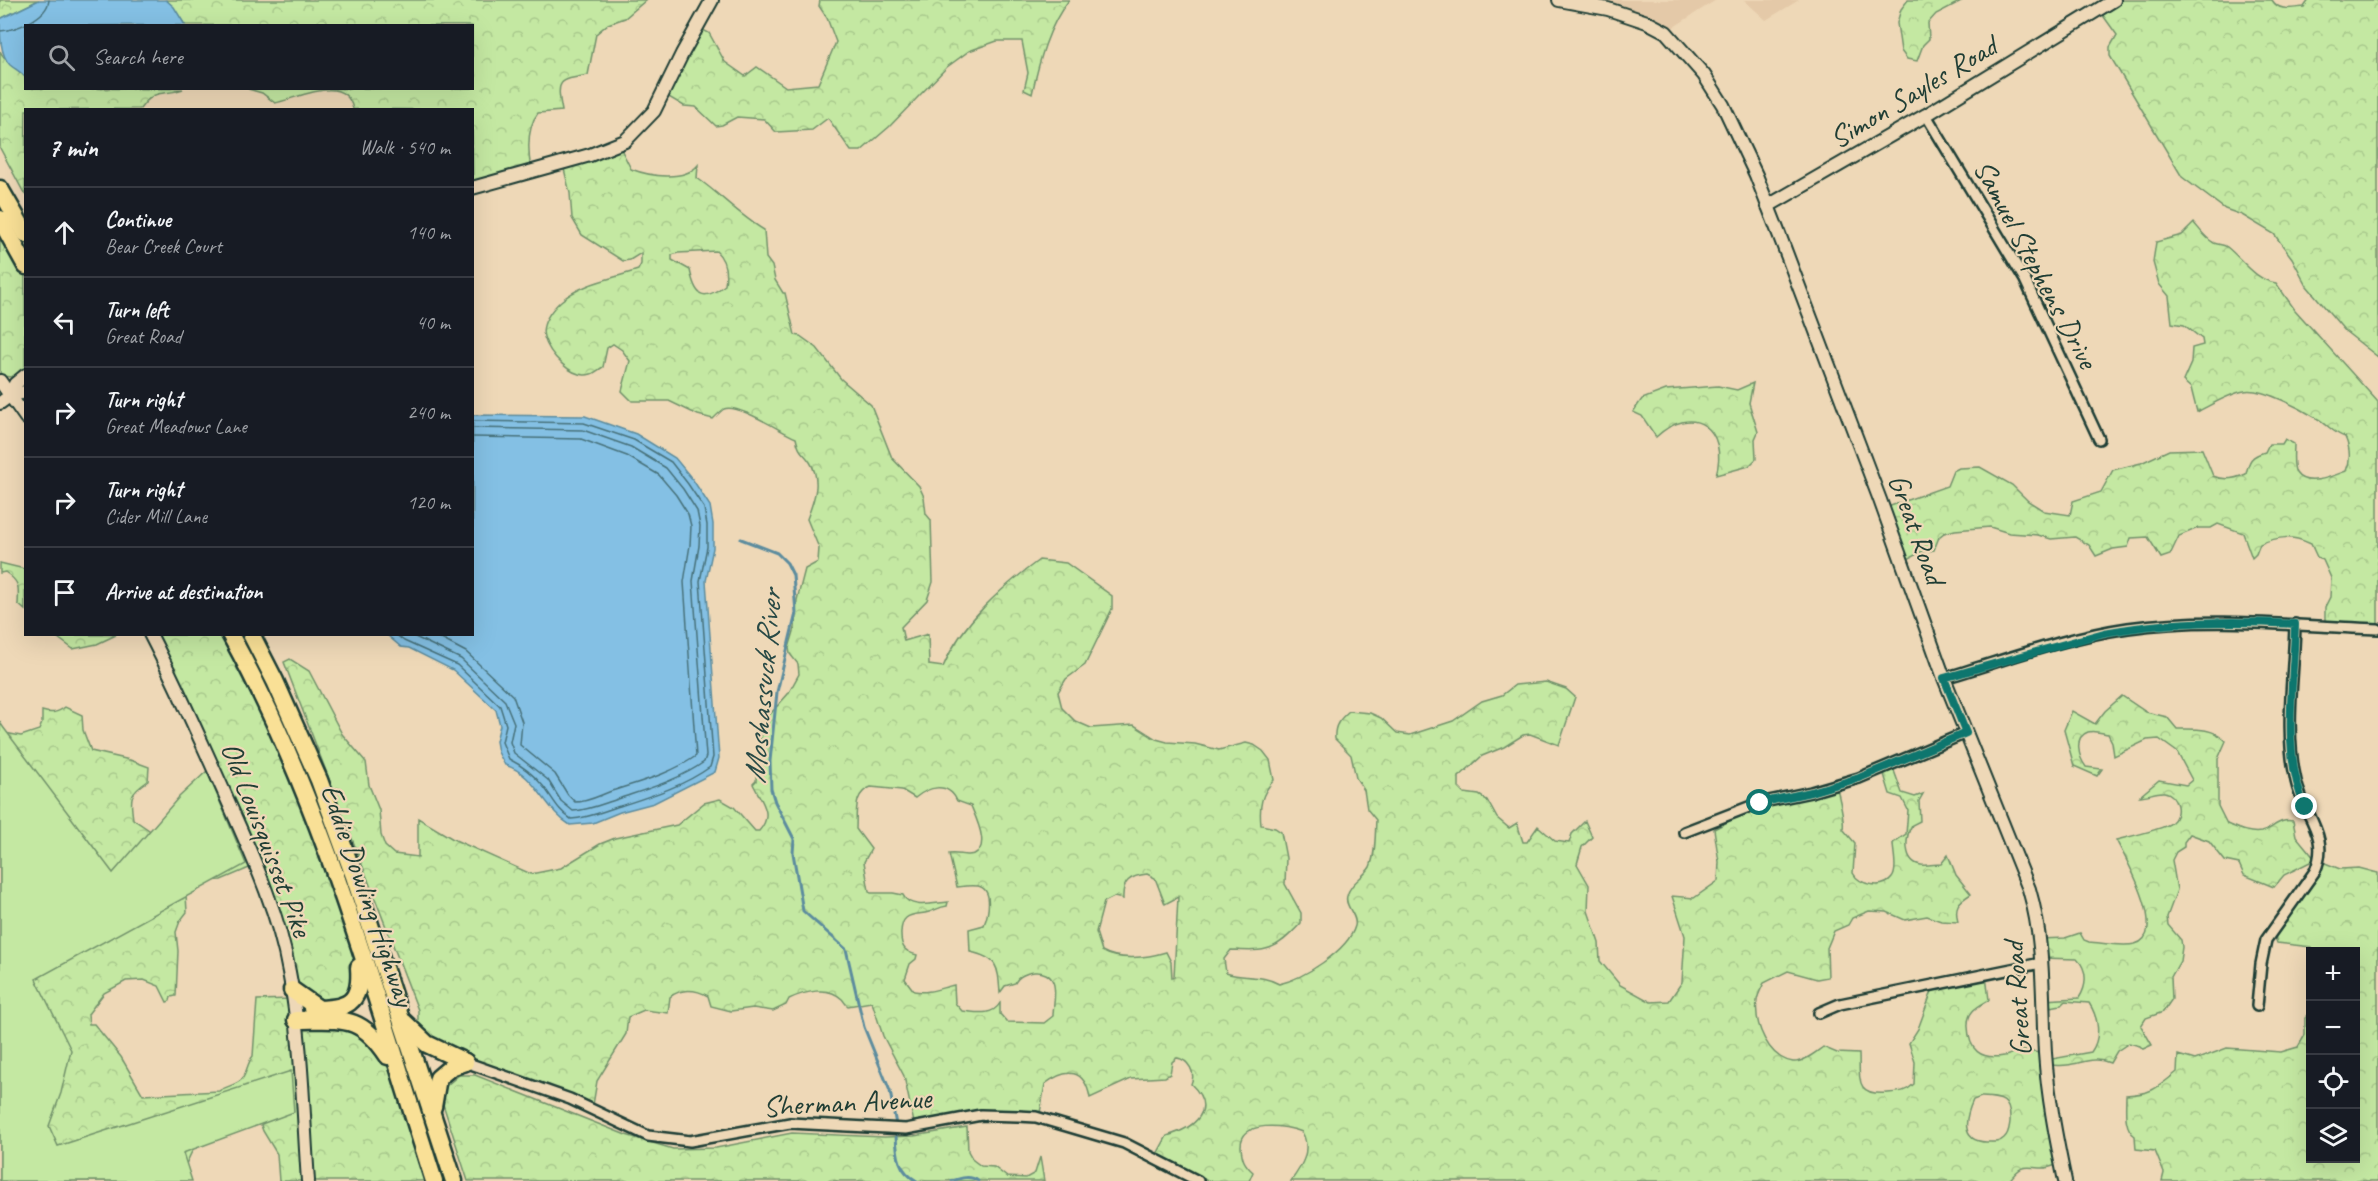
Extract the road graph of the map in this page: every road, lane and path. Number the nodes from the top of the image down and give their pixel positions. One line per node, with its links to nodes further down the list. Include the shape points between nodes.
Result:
1 (712, 0): 5 (street, via 654,111 625,141 590,155)
2 (1558, 0): 7 (street, Great Road, via 1608,9 1666,33 1704,75 1723,105)
3 (2114, 0): 4 (street, Simon Sayles Road)
4 (1926, 115): 7 (street, Simon Sayles Road); 17 (street, Samuel Stephens Drive, via 2025,280)
5 (474, 187)
6 (0, 189): 9 (highway)
7 (1768, 206): 23 (street, Great Road)
8 (0, 219): 10 (highway)
9 (24, 231)
10 (24, 262)
11 (24, 377): 14 (street, via 15,384)
12 (0, 381): 14 (street)
13 (24, 392): 14 (street)
14 (11, 395): 15 (street); 16 (street)
15 (0, 404)
16 (24, 415)
17 (2099, 439)
18 (2295, 624): 19 (street); 23 (street, via 2211,622 2130,628 2079,638); 29 (street, via 2290,722 2293,760 2299,792 2319,837 2320,860 2266,940)
19 (2378, 629)
20 (151, 636): 28 (street, Old Louisquisset Pike, via 258,872 282,944)
21 (231, 636): 26 (highway, Eddie Dowling Highway, via 288,753)
22 (251, 636): 33 (highway, Eddie Dowling Highway, via 319,780)
23 (1944, 678): 24 (street, Great Road)
24 (1966, 733): 25 (street, via 1859,778 1760,803); 27 (street, Great Road, via 2029,889)
25 (1684, 831)
26 (357, 942): 30 (highway, via 357,994 344,1006); 35 (highway, Eddie Dowling Highway)
27 (2041, 963): 31 (street, via 1840,1004); 41 (street, Great Road, via 2050,1106)
28 (292, 990): 30 (highway); 32 (street, Old Louisquisset Pike)
29 (2257, 1006)
30 (319, 1009): 32 (highway)
31 (1819, 1013)
32 (295, 1015): 35 (highway, via 360,1025 377,1038); 37 (street, Old Louisquisset Pike)
33 (402, 1020): 34 (highway, via 427,1044); 36 (highway, Eddie Dowling Highway)
34 (465, 1062): 36 (highway, via 438,1078); 40 (street, Sherman Avenue, via 570,1100 648,1136 690,1141 790,1123 906,1129 981,1115 1036,1117 1124,1143)
35 (400, 1073): 38 (highway, Eddie Dowling Highway)
36 (432, 1114): 39 (highway, Eddie Dowling Highway)
37 (308, 1181)
38 (434, 1181)
39 (454, 1181)
40 (1198, 1181)
41 (2064, 1181)

